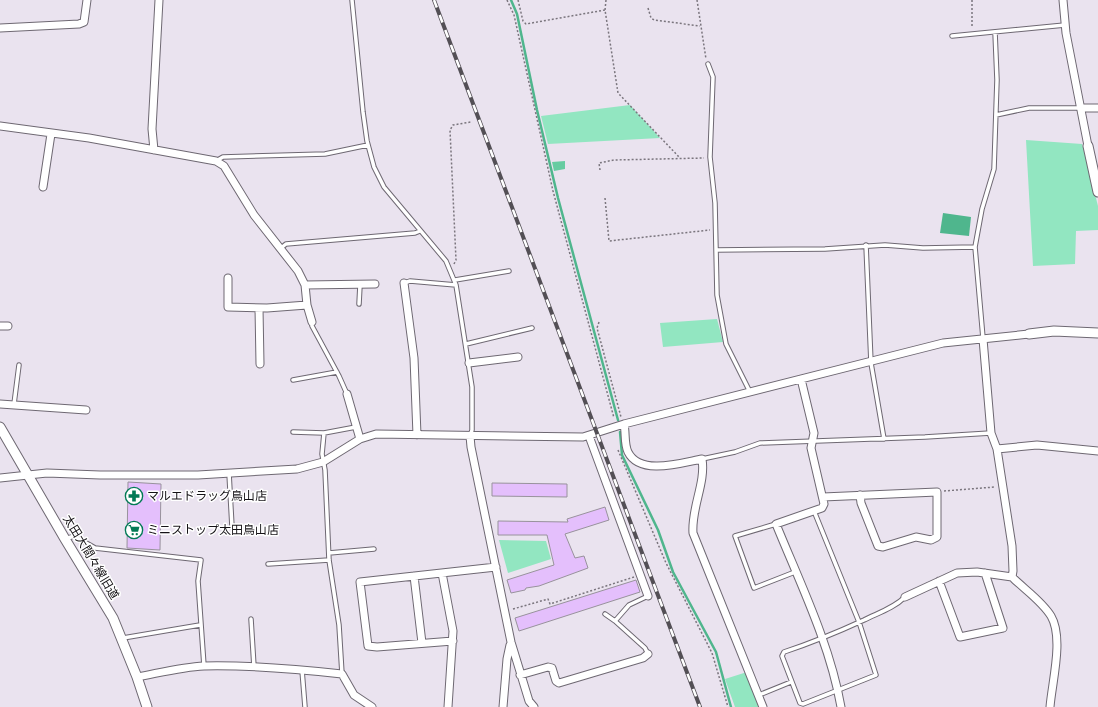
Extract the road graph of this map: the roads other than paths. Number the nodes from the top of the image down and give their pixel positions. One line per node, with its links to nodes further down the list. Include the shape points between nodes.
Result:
1 (87, 0): 6 (street, via 86,17 84,22 79,24)
2 (159, 0): 17 (street, via 152,129)
3 (352, 0): 15 (lane)
4 (1063, 0): 5 (street)
5 (1065, 25): 7 (lane); 10 (street)
6 (0, 28)
7 (995, 32): 8 (lane); 12 (lane)
8 (952, 36)
9 (708, 64): 25 (lane, via 712,77 710,158 715,203)
10 (1081, 108): 11 (street); 12 (lane, via 1029,108); 16 (street)
11 (1098, 108)
12 (996, 115): 23 (lane, via 994,169 982,209)
13 (0, 126): 14 (street)
14 (51, 134): 17 (street); 19 (street)
15 (368, 145): 18 (lane, via 325,154 223,158); 21 (lane, via 374,167 384,187)
16 (1088, 146): 20 (street)
17 (154, 150): 18 (street)
18 (216, 161): 24 (street, via 224,166 254,215)
19 (43, 187)
20 (1098, 192)
21 (420, 231): 24 (lane, via 286,244); 28 (lane, via 450,268)
22 (866, 245): 23 (lane); 25 (lane, via 825,249); 45 (lane)
23 (975, 247): 41 (lane)
24 (281, 248): 31 (street)
25 (716, 250): 51 (lane, via 717,295 726,344)
26 (510, 271): 28 (lane)
27 (228, 278): 36 (street, via 228,306)
28 (455, 280): 33 (lane)
29 (404, 283): 33 (lane, via 410,281); 62 (street, via 414,358)
30 (375, 284): 32 (street)
31 (305, 285): 32 (street); 35 (street)
32 (360, 285): 34 (lane)
33 (456, 285): 42 (lane)
34 (359, 304)
35 (307, 305): 36 (street); 37 (street)
36 (259, 308): 46 (street)
37 (312, 322): 48 (lane)
38 (532, 328): 42 (lane)
39 (1098, 333): 40 (street, via 1054,331)
40 (1029, 334): 41 (street)
41 (983, 339): 45 (street, via 943,344); 61 (street)
42 (466, 344): 44 (lane)
43 (518, 357): 44 (street)
44 (469, 363): 63 (lane, via 472,387)
45 (871, 363): 49 (street); 66 (lane)
46 (260, 364)
47 (19, 365): 54 (lane)
48 (337, 372): 50 (lane); 52 (lane)
49 (802, 379): 51 (street); 67 (street, via 814,433)
50 (293, 380)
51 (750, 392): 56 (street)
52 (346, 394): 58 (street)
53 (0, 404): 54 (street)
54 (14, 404): 55 (street)
55 (86, 410)
56 (624, 424): 64 (street); 70 (street, via 627,451 633,458 646,465 658,467)
57 (0, 427): 73 (street, 太田大間々線旧道)
58 (356, 427): 60 (lane); 65 (street)
59 (293, 432): 60 (lane)
60 (324, 433): 71 (lane)
61 (991, 433): 66 (lane); 68 (street)
62 (416, 435): 63 (street); 65 (street, via 376,434)
63 (470, 436): 64 (street); 85 (street)
64 (589, 436): 92 (street)
65 (360, 439): 71 (street)
66 (884, 439): 67 (lane)
67 (813, 442): 70 (lane, via 760,443 735,452); 76 (street, via 810,448)
68 (997, 449): 69 (street, via 1037,445); 90 (street, via 1012,546)
69 (1098, 451)
70 (702, 459): 113 (street, via 702,476 692,522 693,533)
71 (323, 462): 72 (street, via 297,469); 82 (lane)
72 (229, 472): 73 (street, via 198,475); 79 (lane)
73 (28, 474): 74 (street); 80 (street, 太田大間々線旧道)
74 (0, 478)
75 (860, 495): 75 (street, via 937,492 937,537 931,540 916,537 883,547 878,546); 76 (street)
76 (823, 497): 77 (street, via 822,508)
77 (814, 511): 78 (street); 97 (lane)
78 (776, 524): 87 (street); 87 (lane, via 735,536 754,588)
79 (232, 527)
80 (65, 539): 98 (lane, via 74,536 94,548 201,560 198,581); 99 (street, 太田大間々線旧道, via 113,618)
81 (374, 549): 82 (lane)
82 (329, 554): 83 (lane)
83 (329, 560): 84 (lane); 108 (lane, via 339,625)
84 (268, 564)
85 (496, 567): 86 (street); 102 (street)
86 (442, 572): 89 (street); 101 (street)
87 (795, 572): 100 (street)
88 (986, 573): 90 (street); 91 (street, via 967,571); 91 (street, via 1003,628 960,638)
89 (414, 576): 103 (street); 103 (street, via 360,582 368,646)
90 (1012, 577): 122 (street, via 1051,617 1058,638)
91 (939, 581): 93 (street)
92 (648, 596): 96 (lane, via 629,605)
93 (905, 597): 97 (lane, via 894,606)
94 (605, 614): 96 (lane)
95 (251, 619): 106 (lane)
96 (615, 621): 104 (lane, via 645,648)
97 (859, 622): 100 (lane); 112 (lane, via 876,675)
98 (200, 625): 99 (lane); 105 (lane)
99 (121, 639): 110 (street, 太田大間々線旧道)
100 (822, 639): 111 (lane, via 784,652 782,656); 112 (street)
101 (454, 641): 103 (street); 117 (street)
102 (511, 642): 109 (street); 118 (street)
103 (422, 643)
104 (648, 654): 109 (street, via 643,658 559,683 552,668 548,667)
105 (204, 666): 106 (street); 110 (street)
106 (254, 668): 107 (street)
107 (302, 669): 108 (street); 115 (lane)
108 (342, 674): 116 (street, via 354,695)
109 (520, 675): 119 (street, via 528,701)
110 (137, 677): 114 (street, 太田大間々線旧道)
111 (791, 682): 112 (lane, via 800,703 803,704); 113 (lane)
112 (838, 690): 121 (street)
113 (759, 695): 120 (street)
114 (147, 707)
115 (305, 707)
116 (372, 707)
117 (448, 707)
118 (503, 707)
119 (534, 707)
120 (763, 707)
121 (841, 707)
122 (1050, 707)

